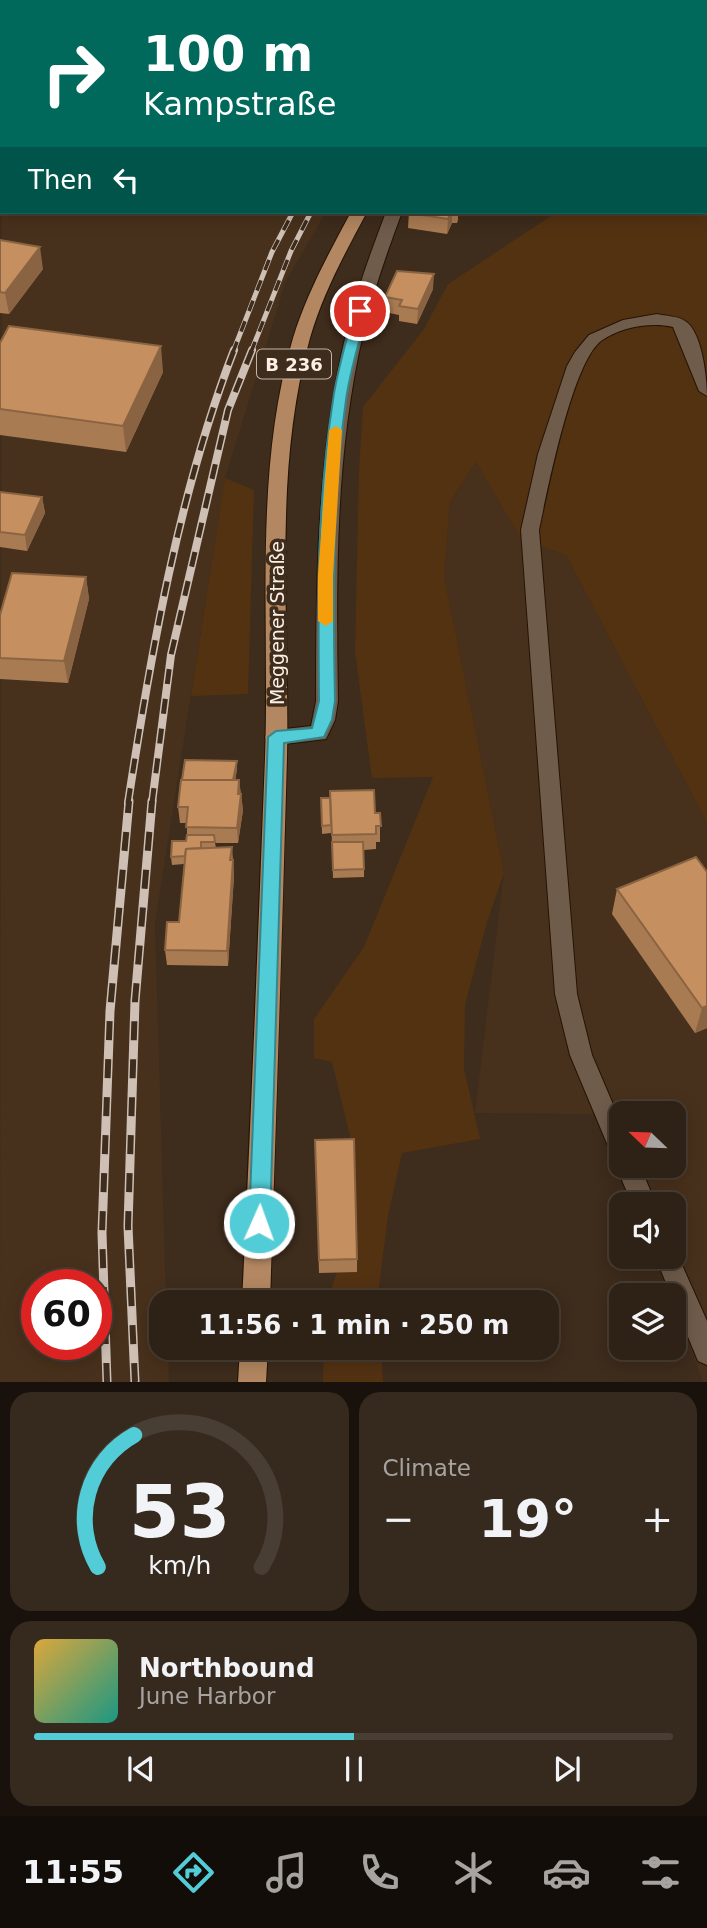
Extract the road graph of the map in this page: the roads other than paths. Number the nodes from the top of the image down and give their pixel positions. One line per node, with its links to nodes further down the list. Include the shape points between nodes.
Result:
1 (358, 214): 4 (main road, Meggener Straße / B 236, via 325,273 305,322 287,396 278,529)
2 (393, 214): 4 (street, via 354,332 340,397 325,575 324,720 318,733)
3 (707, 391): 5 (lane, via 678,323 657,319 629,323 595,338 575,366 546,454 530,530 566,994 581,1055)
4 (276, 737): 7 (main road, Meggener Straße / B 236)
5 (609, 1122)
6 (672, 1269): 8 (lane)
7 (256, 1290)
8 (707, 1352)
9 (253, 1360): 10 (main road)
10 (252, 1382)

